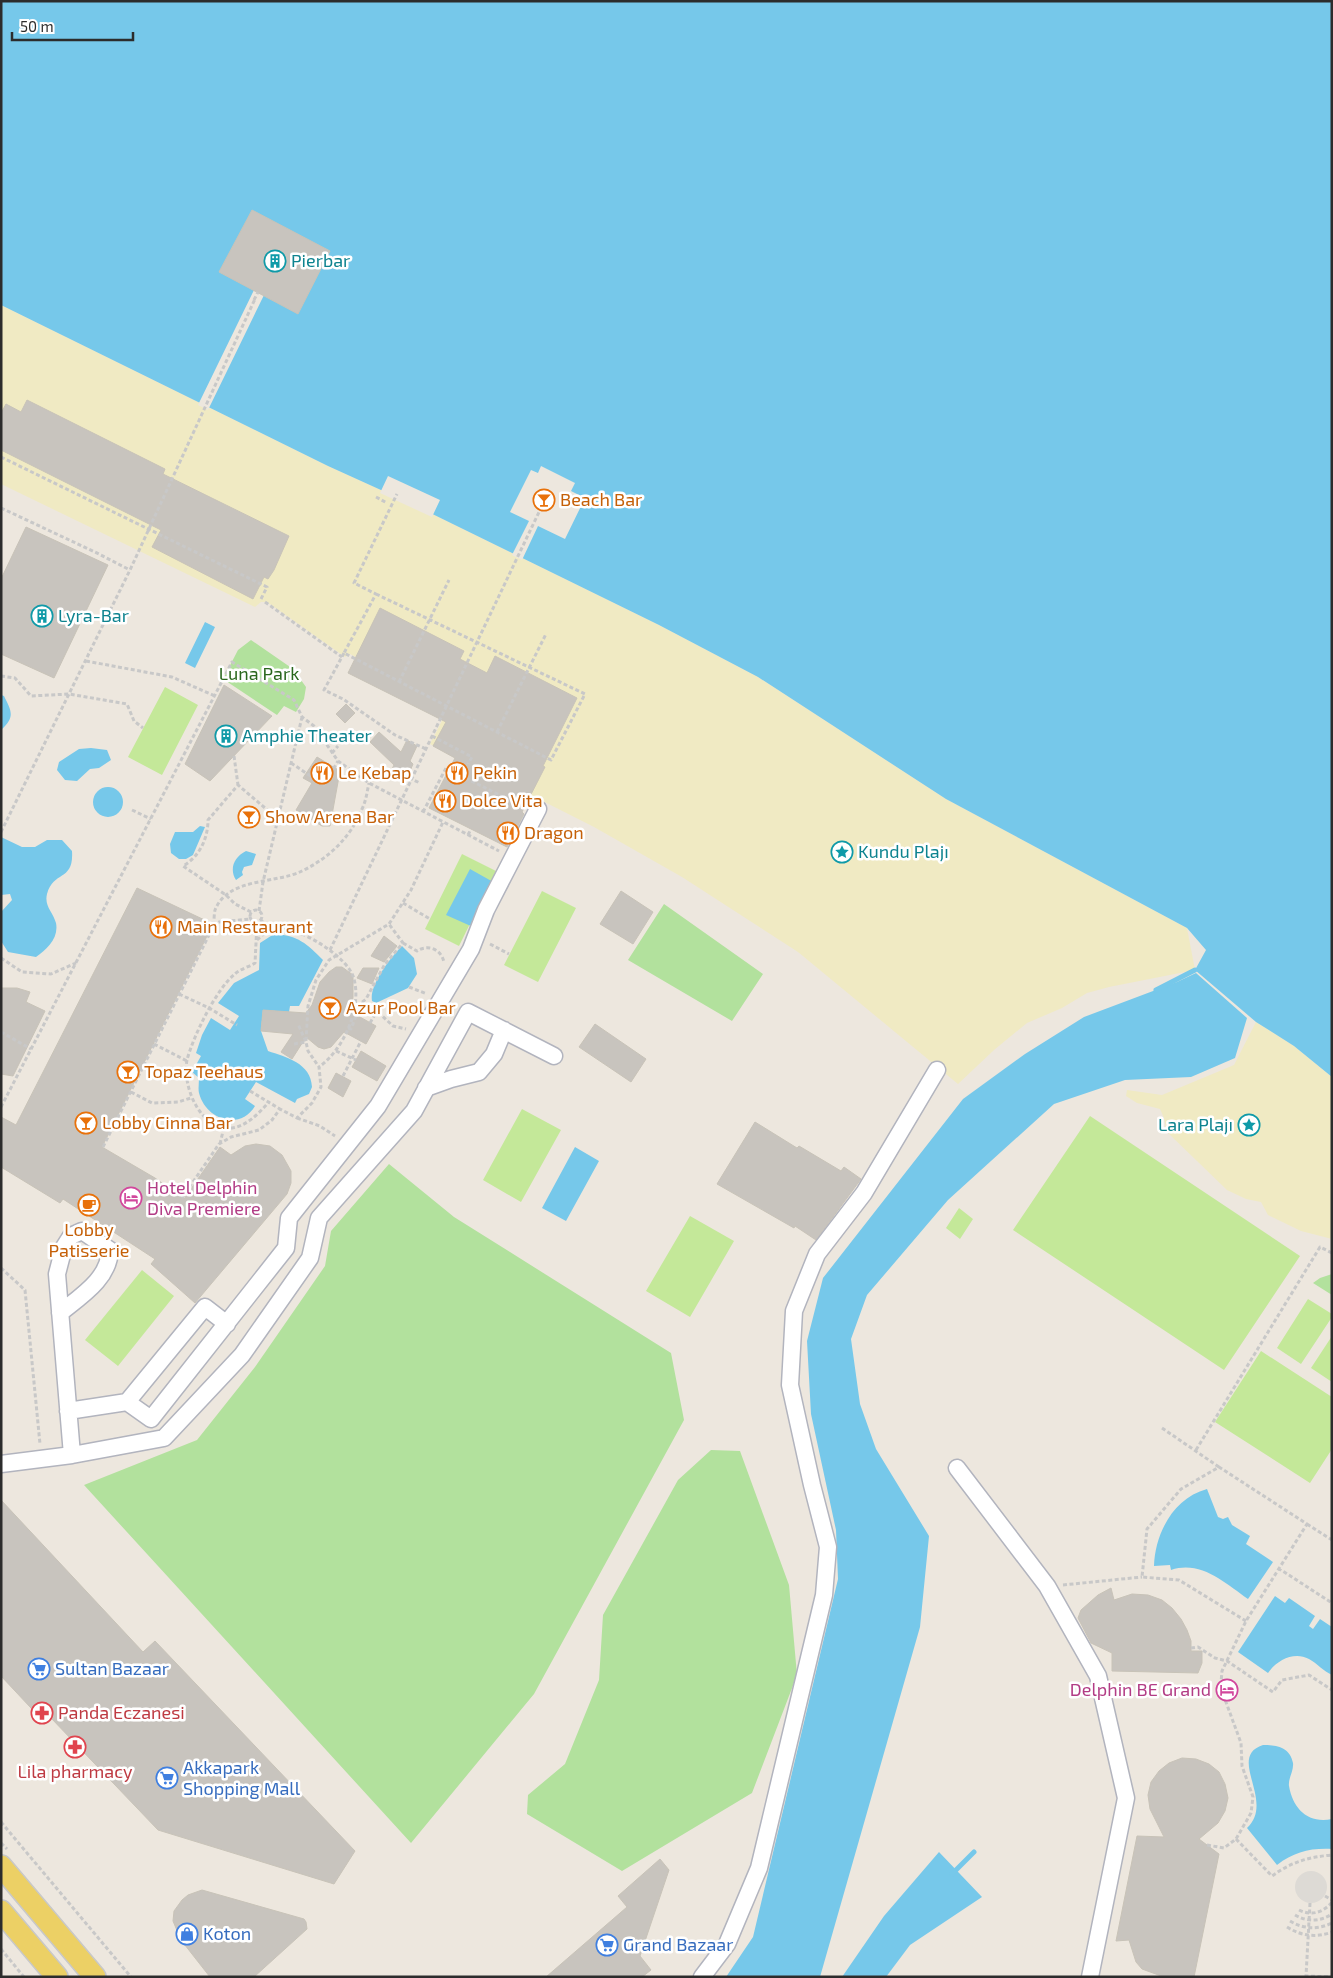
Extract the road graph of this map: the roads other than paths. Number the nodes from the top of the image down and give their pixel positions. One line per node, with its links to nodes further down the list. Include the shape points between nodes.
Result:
1 (538, 809): 7 (street, via 486,910 471,949 378,1106 288,1218 286,1248)
2 (504, 1030): 3 (street); 5 (street, via 494,1054 479,1072); 5 (street, via 468,1012)
3 (554, 1056)
4 (937, 1070): 17 (street, via 864,1193 817,1254 794,1311 790,1384 828,1546 824,1595 759,1868 727,1944)
5 (426, 1088): 10 (street, via 414,1111 319,1218 310,1258 242,1355 178,1425 164,1438)
6 (60, 1313): 6 (street, via 104,1274 110,1261 110,1250 82,1231 71,1236 64,1247 57,1274); 9 (street)
7 (227, 1324): 8 (street, via 205,1307); 8 (street, via 151,1419)
8 (127, 1402): 9 (street)
9 (68, 1411): 10 (street)
10 (72, 1455): 11 (street)
11 (1, 1464)
12 (957, 1468): 18 (street, via 1047,1586 1098,1676 1126,1798)
13 (1, 1866): 16 (main road)
14 (1, 1911): 15 (main road)
15 (57, 1977)
16 (95, 1977)
17 (702, 1977)
18 (1090, 1977)

